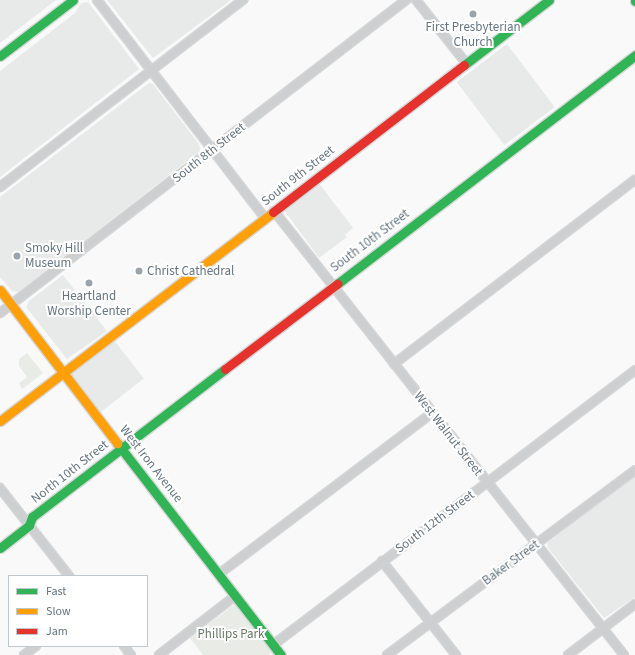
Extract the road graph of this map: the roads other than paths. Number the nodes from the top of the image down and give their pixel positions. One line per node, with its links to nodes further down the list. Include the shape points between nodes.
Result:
1 (73, 0): 8 (street)
2 (97, 0): 10 (street)
3 (243, 0): 10 (street)
4 (406, 0): 11 (street, South 8th Street)
5 (416, 0): 9 (street)
6 (549, 0): 9 (street, South 9th Street)
7 (635, 55): 16 (street, South 10th Street)
8 (0, 56)
9 (466, 63): 14 (street, South 9th Street)
10 (151, 70): 11 (street); 13 (street)
11 (213, 150): 15 (street); 18 (street, South 8th Street)
12 (635, 180): 20 (street)
13 (0, 187)
14 (274, 211): 15 (street, South 9th Street); 16 (street, West Walnut Street)
15 (266, 218): 22 (street, South 9th Street)
16 (333, 286): 20 (street, West Walnut Street); 25 (street, South 10th Street)
17 (0, 290): 18 (street, West Iron Avenue)
18 (12, 304): 19 (street, South 8th Street); 22 (street, West Iron Avenue)
19 (0, 313)
20 (394, 364): 23 (street, West Walnut Street)
21 (635, 370): 27 (street, South 12th Street)
22 (63, 372): 24 (street, South 9th Street); 25 (street, West Iron Avenue)
23 (432, 413): 27 (street, West Walnut Street); 33 (street)
24 (0, 421)
25 (121, 448): 29 (street, North 10th Street, via 32,517); 33 (street, West Iron Avenue)
26 (635, 470): 30 (street, Baker Street)
27 (487, 482): 30 (street, West Walnut Street); 32 (street, South 12th Street)
28 (0, 488): 29 (street)
29 (30, 525): 31 (street, North 10th Street); 34 (street)
30 (537, 542): 37 (street, Baker Street); 38 (street, West Walnut Street)
31 (0, 548)
32 (382, 562): 37 (street); 39 (street, South 12th Street)
33 (219, 574): 35 (street, West Iron Avenue)
34 (68, 575)
35 (235, 596): 39 (street, West Iron Avenue); 44 (street)
36 (635, 604): 38 (street)
37 (431, 622): 46 (street, Baker Street); 47 (street)
38 (604, 628): 48 (street); 49 (street, West Walnut Street)
39 (273, 645): 45 (street, West Iron Avenue)
40 (35, 647): 42 (street)
41 (125, 647): 43 (street)
42 (24, 655)
43 (131, 655)
44 (159, 655)
45 (281, 655)
46 (387, 655)
47 (456, 655)
48 (568, 655)
49 (624, 655)

